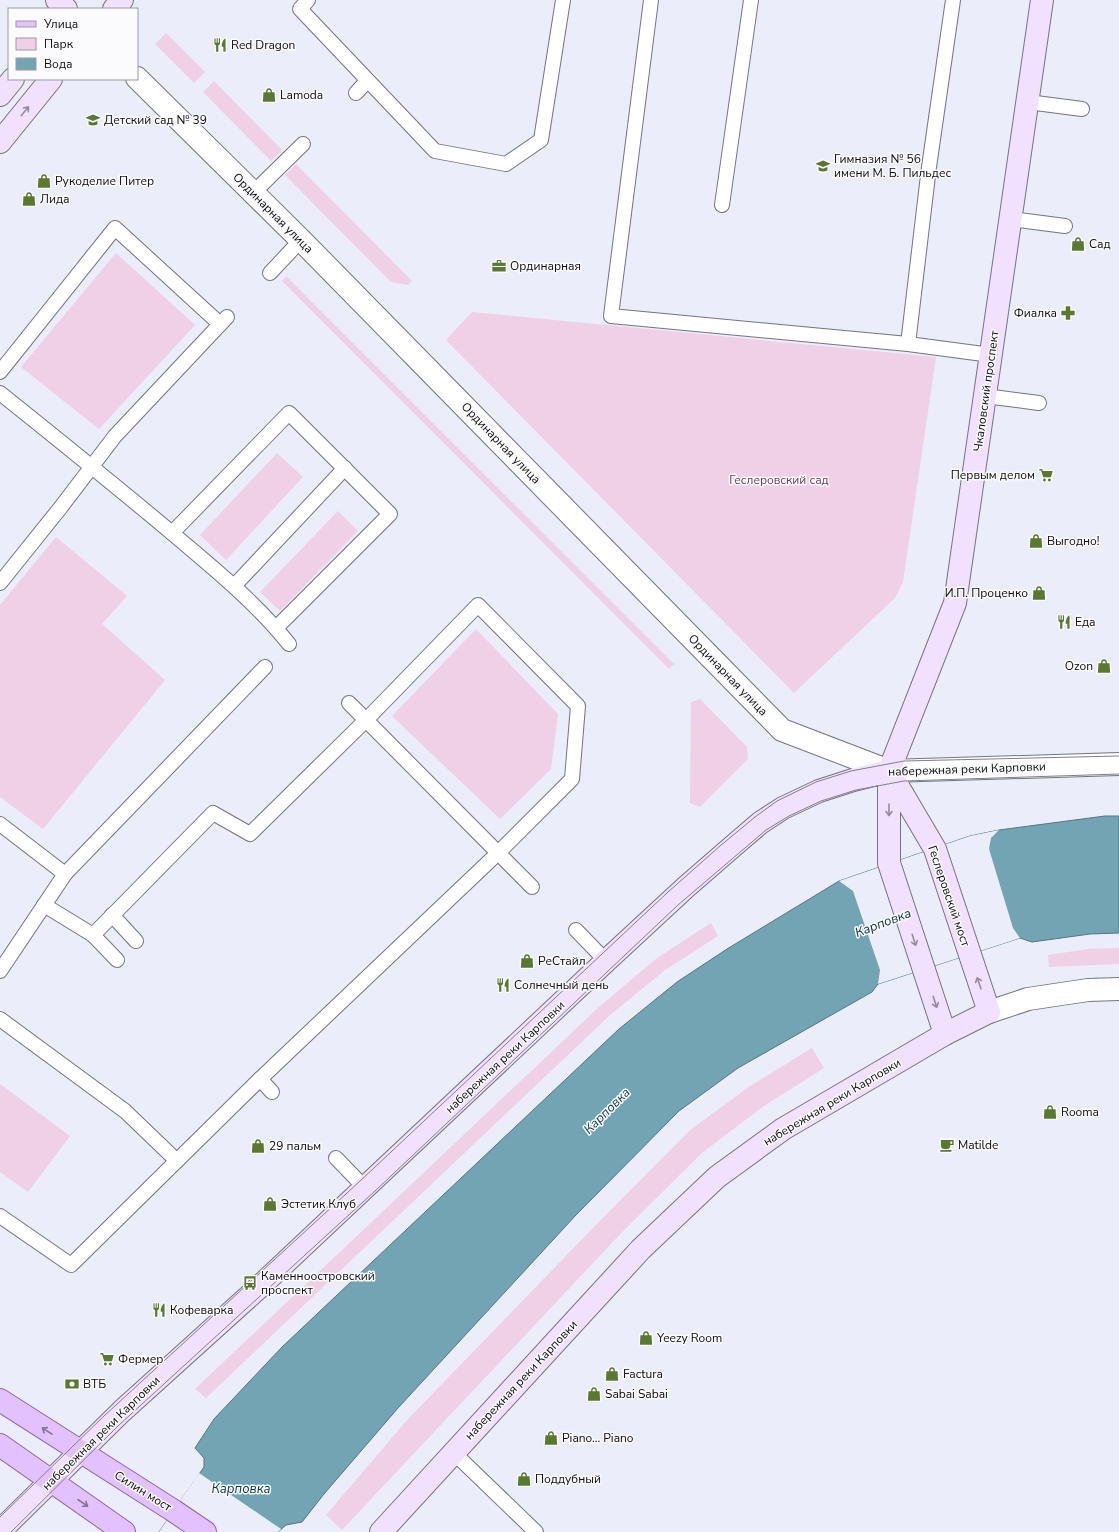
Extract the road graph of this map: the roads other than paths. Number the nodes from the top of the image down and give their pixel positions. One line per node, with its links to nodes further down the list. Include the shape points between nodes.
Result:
1 (57, 0): 10 (street)
2 (80, 0): 11 (street)
3 (122, 0): 12 (street)
4 (308, 0): 16 (lane, via 300,9)
5 (563, 0): 16 (lane, via 541,140 506,164 434,151)
6 (651, 0): 29 (lane, via 611,316)
7 (751, 0): 24 (lane)
8 (954, 0): 29 (lane)
9 (1042, 0): 19 (street, Чкаловский проспект)
10 (65, 8)
11 (73, 8)
12 (115, 8)
13 (138, 79): 23 (street, Ординарная улица)
14 (11, 80): 18 (street)
15 (50, 80): 21 (street, one-way to 15)
16 (368, 81): 17 (lane)
17 (356, 92)
18 (0, 94)
19 (1028, 102): 20 (lane); 25 (street, Чкаловский проспект)
20 (1082, 109)
21 (0, 142)
22 (303, 144): 23 (lane)
23 (253, 193): 27 (street, Ординарная улица)
24 (722, 205)
25 (1011, 219): 26 (lane); 30 (street, Чкаловский проспект)
26 (1065, 226)
27 (301, 240): 28 (lane); 46 (street, Ординарная улица, via 782,730)
28 (270, 272)
29 (908, 344): 30 (lane)
30 (991, 355): 33 (street, Чкаловский проспект)
31 (0, 372): 35 (lane, via 115,228 223,320 115,436)
32 (0, 393): 35 (lane)
33 (985, 396): 34 (lane); 46 (street, Чкаловский проспект, via 955,603)
34 (1039, 403)
35 (92, 466): 37 (lane); 38 (lane)
36 (345, 468): 37 (lane, via 288,413); 39 (lane); 40 (lane, via 390,514)
37 (172, 533): 39 (lane)
38 (0, 583)
39 (234, 586): 40 (lane)
40 (276, 628): 41 (lane)
41 (289, 644)
42 (265, 667): 49 (lane)
43 (349, 703): 44 (lane)
44 (366, 720): 48 (lane); 48 (lane, via 478,605 578,706 572,779); 52 (lane, via 250,834 213,813)
45 (1119, 764): 46 (street, набережная реки Карповки)
46 (889, 771): 57 (street, набережная реки Карповки, via 819,791 783,808 760,823); 60 (street, Геслеровский мост, one-way to 46, via 934,849); 62 (street, one-way to 62, via 889,863)
47 (0, 824): 49 (lane)
48 (498, 852): 50 (lane); 63 (lane)
49 (65, 874): 51 (lane)
50 (532, 887)
51 (44, 905): 54 (lane); 58 (lane)
52 (112, 916): 54 (lane); 55 (lane)
53 (576, 930): 57 (lane)
54 (93, 934): 56 (lane)
55 (136, 941)
56 (117, 960)
57 (606, 961): 67 (street, набережная реки Карповки)
58 (0, 971)
59 (1119, 989): 60 (street, набережная реки Карповки, via 1088,990 1028,999)
60 (989, 1012): 62 (street, набережная реки Карповки)
61 (0, 1019): 66 (lane, via 124,1111)
62 (945, 1034): 72 (street, набережная реки Карповки, via 783,1129 717,1177 642,1249)
63 (260, 1079): 64 (lane); 66 (lane)
64 (272, 1092)
65 (336, 1158): 67 (lane)
66 (176, 1161): 68 (lane, via 71,1266)
67 (365, 1188): 71 (street, набережная реки Карповки)
68 (0, 1216)
69 (0, 1400): 71 (main road, one-way to 69)
70 (0, 1445): 73 (main road)
71 (80, 1452): 73 (street, набережная реки Карповки); 76 (main road, Силин мост)
72 (454, 1453): 77 (street, набережная реки Карповки); 78 (lane)
73 (50, 1481): 74 (street, набережная реки Карповки); 75 (main road, one-way to 75)
74 (0, 1531)
75 (124, 1532)
76 (205, 1532)
77 (381, 1532)
78 (536, 1532)

